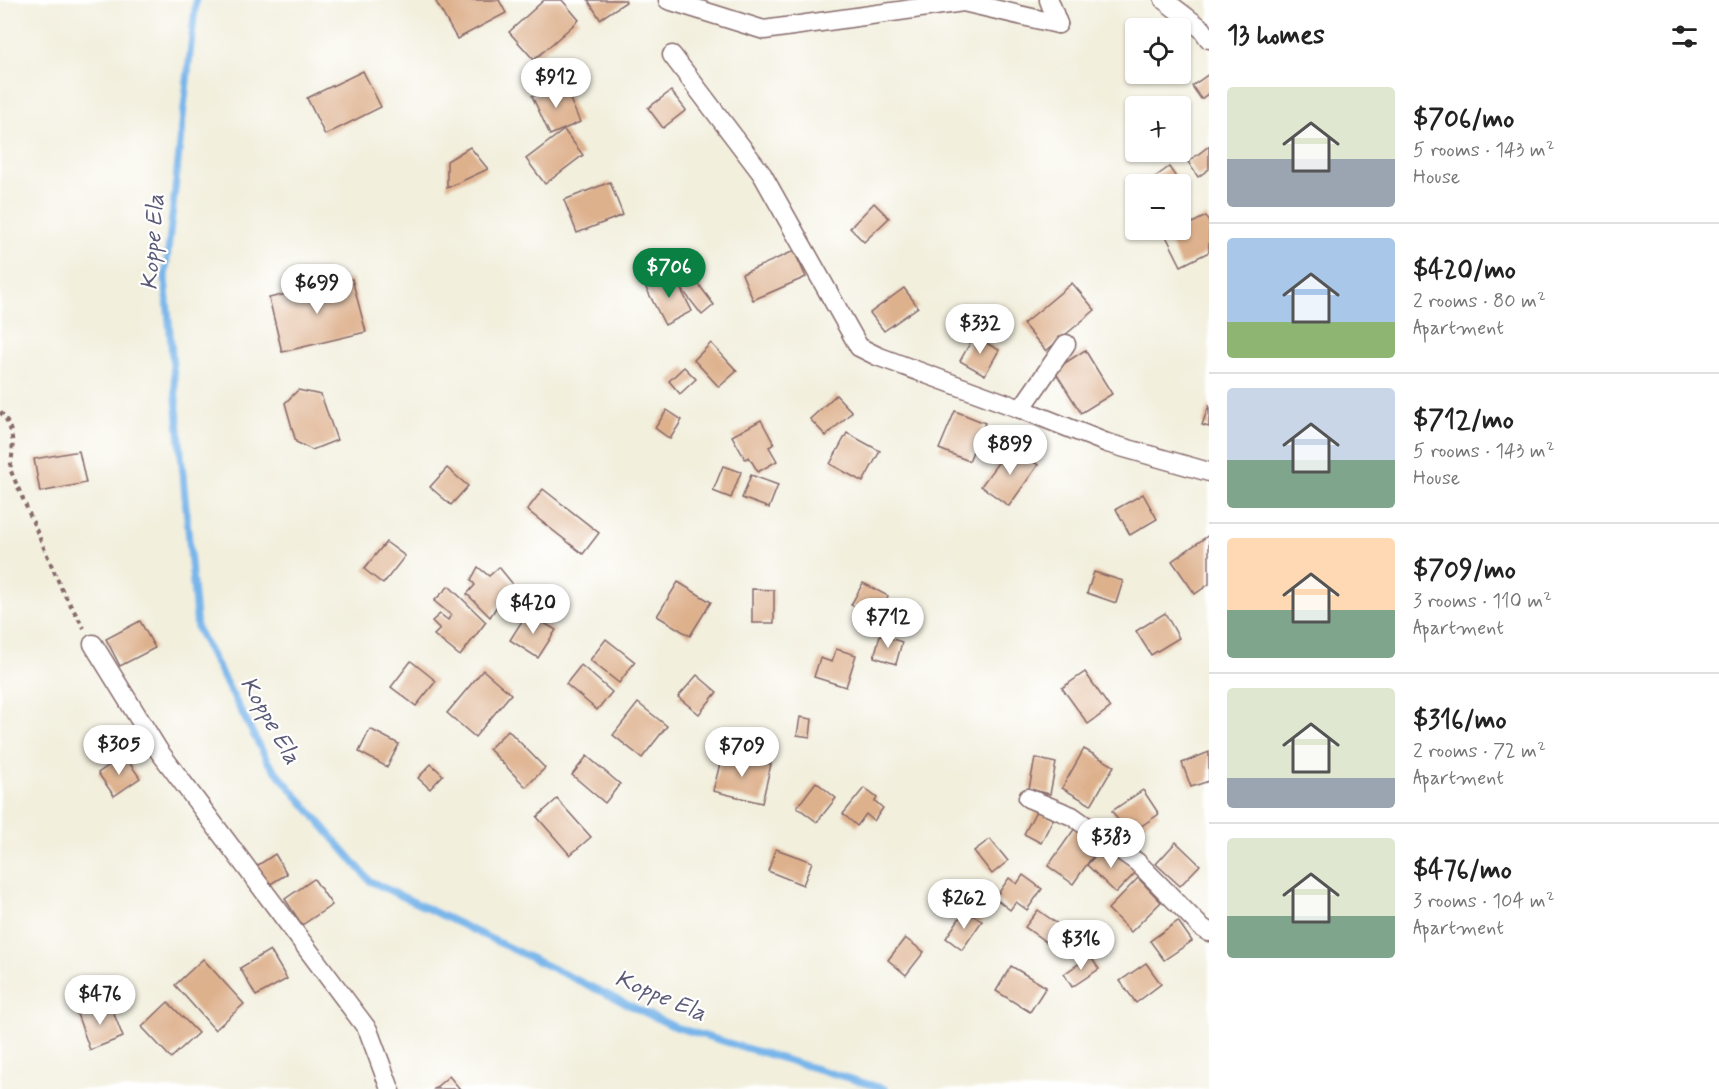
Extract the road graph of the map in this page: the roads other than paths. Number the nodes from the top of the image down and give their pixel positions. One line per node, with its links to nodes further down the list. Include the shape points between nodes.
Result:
1 (668, 0): 2 (street, via 764,30 963,2 1058,24)
2 (1049, 0)
3 (1164, 0): 4 (street)
4 (1209, 39)
5 (672, 55): 7 (street, via 762,174 859,347)
6 (1066, 344): 7 (street)
7 (1021, 409): 8 (street, via 1107,443)
8 (1209, 472)
9 (93, 644): 12 (street, via 159,751 368,1030)
10 (1028, 798): 11 (street, via 1072,816 1137,862)
11 (1209, 932)
12 (390, 1089)

